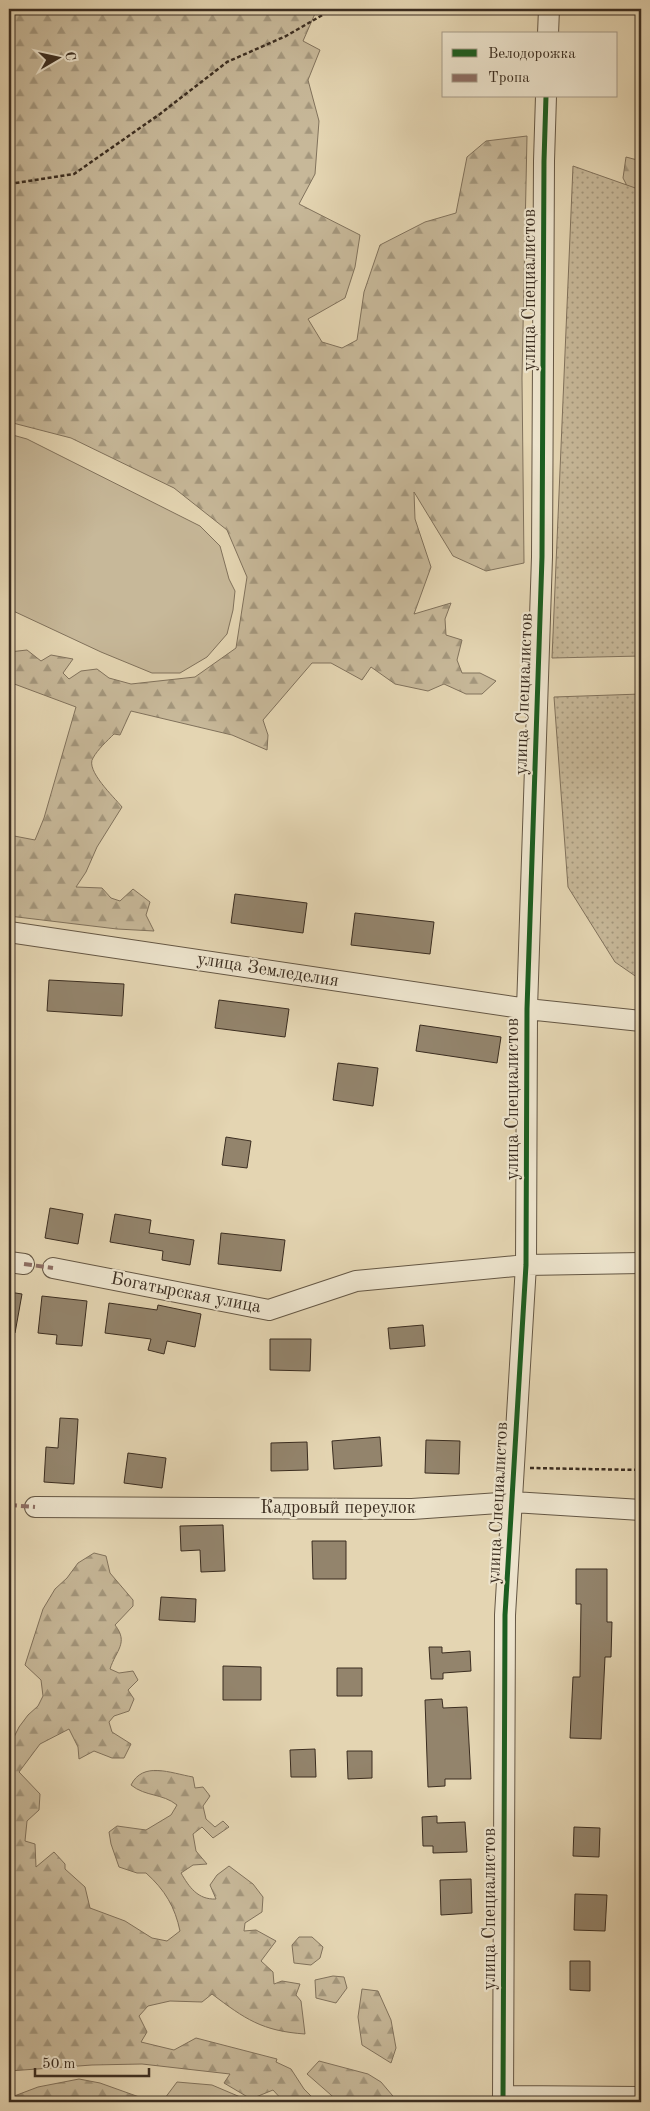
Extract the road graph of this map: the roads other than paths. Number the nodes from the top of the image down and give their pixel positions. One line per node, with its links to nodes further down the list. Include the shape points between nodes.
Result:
1 (549, 9): 2 (street)
2 (548, 32)
3 (546, 98): 5 (street, улица Специалистов, via 542,557)
4 (9, 932): 5 (street, улица Земледелия)
5 (527, 1009): 6 (street, улица Земледелия); 8 (street, улица Специалистов)
6 (641, 1021)
7 (641, 1263): 8 (street, Богатырская улица)
8 (526, 1265): 9 (street, Богатырская улица, via 356,1281 269,1310); 10 (street, улица Специалистов)
9 (53, 1268)
10 (513, 1502): 11 (street, Кадровый переулок, via 412,1509); 12 (street, Кадровый переулок); 14 (street, улица Специалистов, via 505,1615)
11 (35, 1507)
12 (641, 1510)
13 (641, 2097): 14 (street)
14 (503, 2099)

